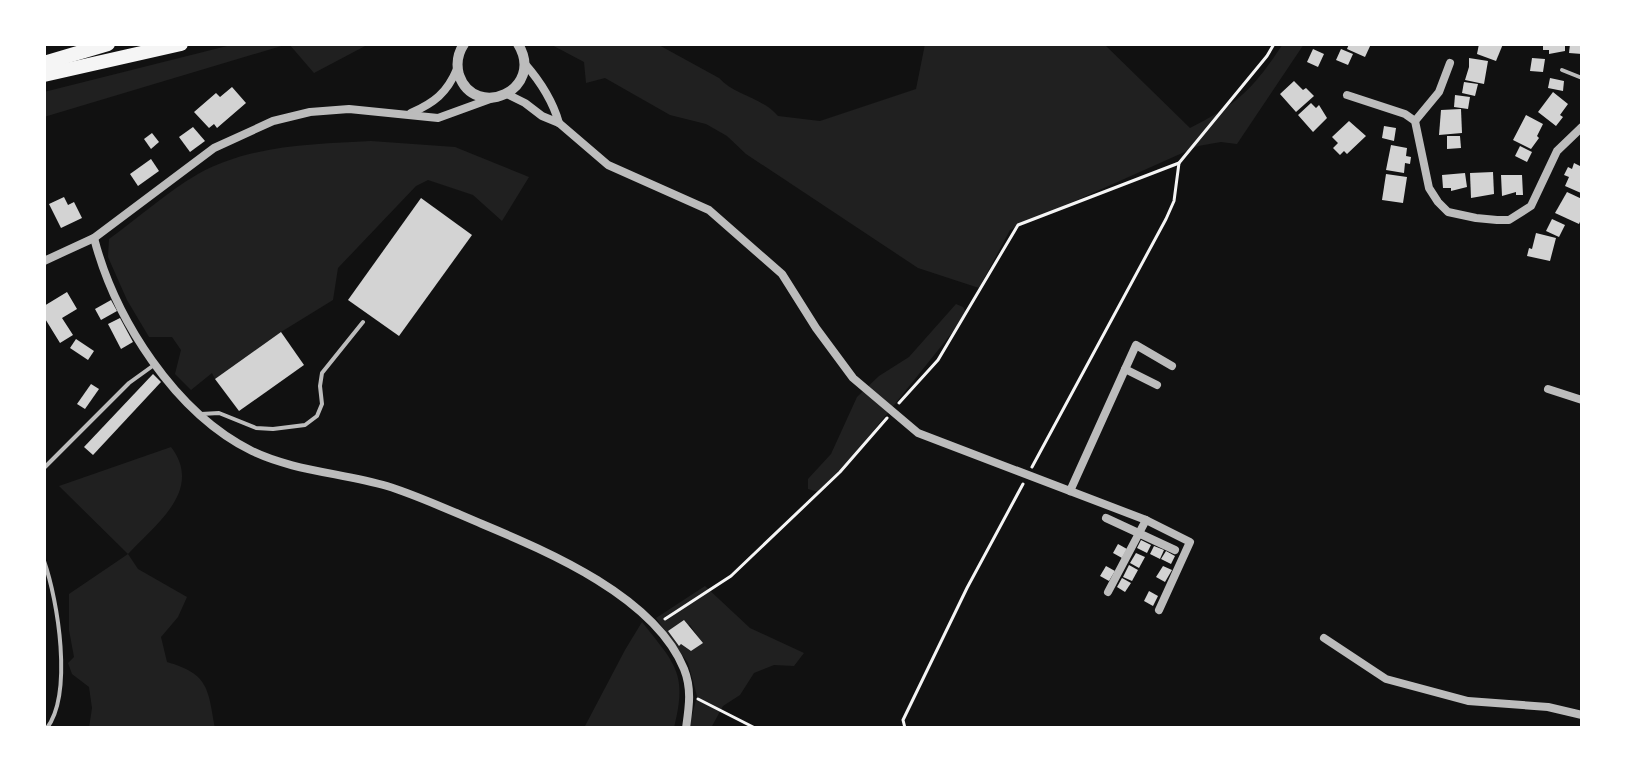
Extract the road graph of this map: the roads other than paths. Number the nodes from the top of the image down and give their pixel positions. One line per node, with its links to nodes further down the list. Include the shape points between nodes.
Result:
1 (108, 44): 5 (highway)
2 (181, 44): 10 (highway)
3 (464, 44): 8 (street)
4 (518, 44): 7 (street)
5 (44, 63)
6 (1450, 63): 15 (street, via 1439,92)
7 (525, 64): 12 (street, via 520,81); 16 (street)
8 (458, 69): 12 (street, via 467,88 486,97); 14 (street, via 434,103)
9 (1562, 70): 11 (lane)
10 (44, 75)
11 (1582, 78)
12 (502, 95): 14 (street, via 438,118); 16 (street)
13 (1347, 95): 15 (street)
14 (411, 114): 18 (street, via 338,109 273,121 214,148)
15 (1415, 121): 17 (street, via 1429,188 1438,202 1448,212 1497,220 1509,220 1531,206 1557,151)
16 (559, 123): 29 (street, via 608,165 709,210 782,274 853,378 918,433)
17 (1582, 127)
18 (94, 238): 19 (street); 21 (street, via 123,314)
19 (44, 261)
20 (363, 322): 27 (lane, via 322,373 322,404 305,425 256,428 219,413)
21 (156, 364): 27 (street); 28 (lane, via 129,383)
22 (1172, 366): 23 (street, via 1136,345)
23 (1125, 369): 24 (street); 29 (street)
24 (1157, 385)
25 (1548, 389): 26 (street)
26 (1582, 400)
27 (198, 414): 40 (street, via 251,451 399,491 573,565 656,625 676,653 691,695)
28 (44, 468)
29 (1070, 491): 31 (street)
30 (1106, 518): 32 (street)
31 (1146, 520): 32 (street); 36 (street, via 1190,542)
32 (1138, 533): 33 (street); 35 (street)
33 (1175, 550)
34 (44, 561): 39 (lane, via 52,584 62,683 58,710)
35 (1108, 592)
36 (1159, 610)
37 (1324, 638): 38 (street, via 1386,679 1468,701)
38 (1582, 715)
39 (47, 728)
40 (686, 728)

